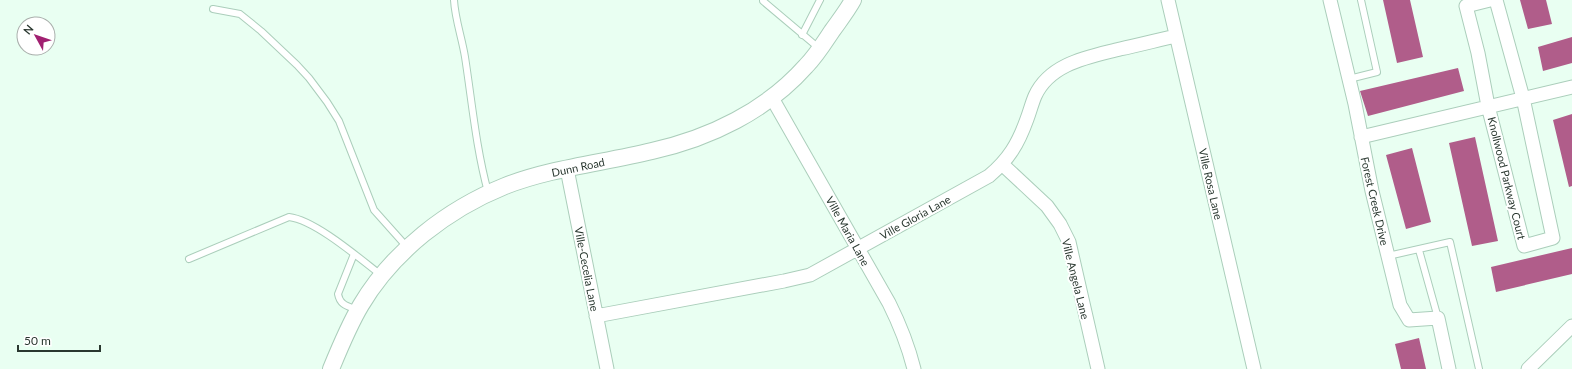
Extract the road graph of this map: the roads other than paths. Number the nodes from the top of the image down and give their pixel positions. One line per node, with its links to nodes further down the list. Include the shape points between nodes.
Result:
1 (454, 0): 22 (lane)
2 (764, 0): 11 (lane, via 763,2)
3 (820, 0): 11 (lane)
4 (853, 0): 13 (street, Dunn Road)
5 (1168, 0): 12 (street, Ville Rosa Lane)
6 (1330, 0): 14 (street, Forest Creek Drive)
7 (1361, 0): 14 (lane, via 1377,72)
8 (1490, 0): 18 (street, Knollwood Parkway Court, via 1466,6)
9 (1496, 0): 17 (street, Knollwood Parkway Court)
10 (213, 9): 23 (lane, via 240,14 262,31 309,78 339,121 374,210)
11 (802, 34): 13 (lane)
12 (1176, 36): 20 (street, Ville Gloria Lane, via 1089,57 1055,72 1042,82 1024,129 1009,158); 38 (street, Ville Rosa Lane)
13 (820, 49): 16 (street, Dunn Road, via 804,69)
14 (1349, 79): 19 (street, Forest Creek Drive)
15 (1572, 86): 17 (street)
16 (772, 98): 21 (street, Dunn Road, via 746,115 695,140); 24 (street, Ville Maria Lane)
17 (1523, 98): 18 (street); 18 (street, Knollwood Parkway Court, via 1553,238 1524,246)
18 (1488, 106): 19 (street)
19 (1361, 137): 27 (street, Forest Creek Drive)
20 (1003, 164): 24 (street, Ville Gloria Lane, via 989,176); 37 (street, Ville Angela Lane, via 1047,206 1069,242)
21 (567, 169): 22 (street, Dunn Road, via 518,182); 31 (street, Ville-Cecelia Lane)
22 (488, 194): 23 (street, Dunn Road, via 451,214)
23 (408, 248): 29 (street, Dunn Road)
24 (857, 250): 31 (street, Ville Gloria Lane, via 810,275); 36 (street, Ville Maria Lane, via 901,326)
25 (1419, 250): 27 (lane); 32 (lane); 40 (lane, via 1450,242)
26 (354, 254): 28 (lane, via 307,222 289,217); 29 (lane); 30 (lane, via 338,294 342,304)
27 (1388, 256): 32 (street, Forest Creek Drive, via 1400,305 1409,320)
28 (189, 259)
29 (382, 276): 30 (street, Dunn Road)
30 (358, 311): 34 (street, Dunn Road)
31 (596, 316): 35 (street, Ville-Cecelia Lane)
32 (1438, 318): 39 (street)
33 (1572, 326): 41 (street)
34 (332, 369)
35 (607, 369)
36 (914, 369)
37 (1098, 369)
38 (1254, 369)
39 (1449, 369)
40 (1479, 369)
41 (1528, 369)

